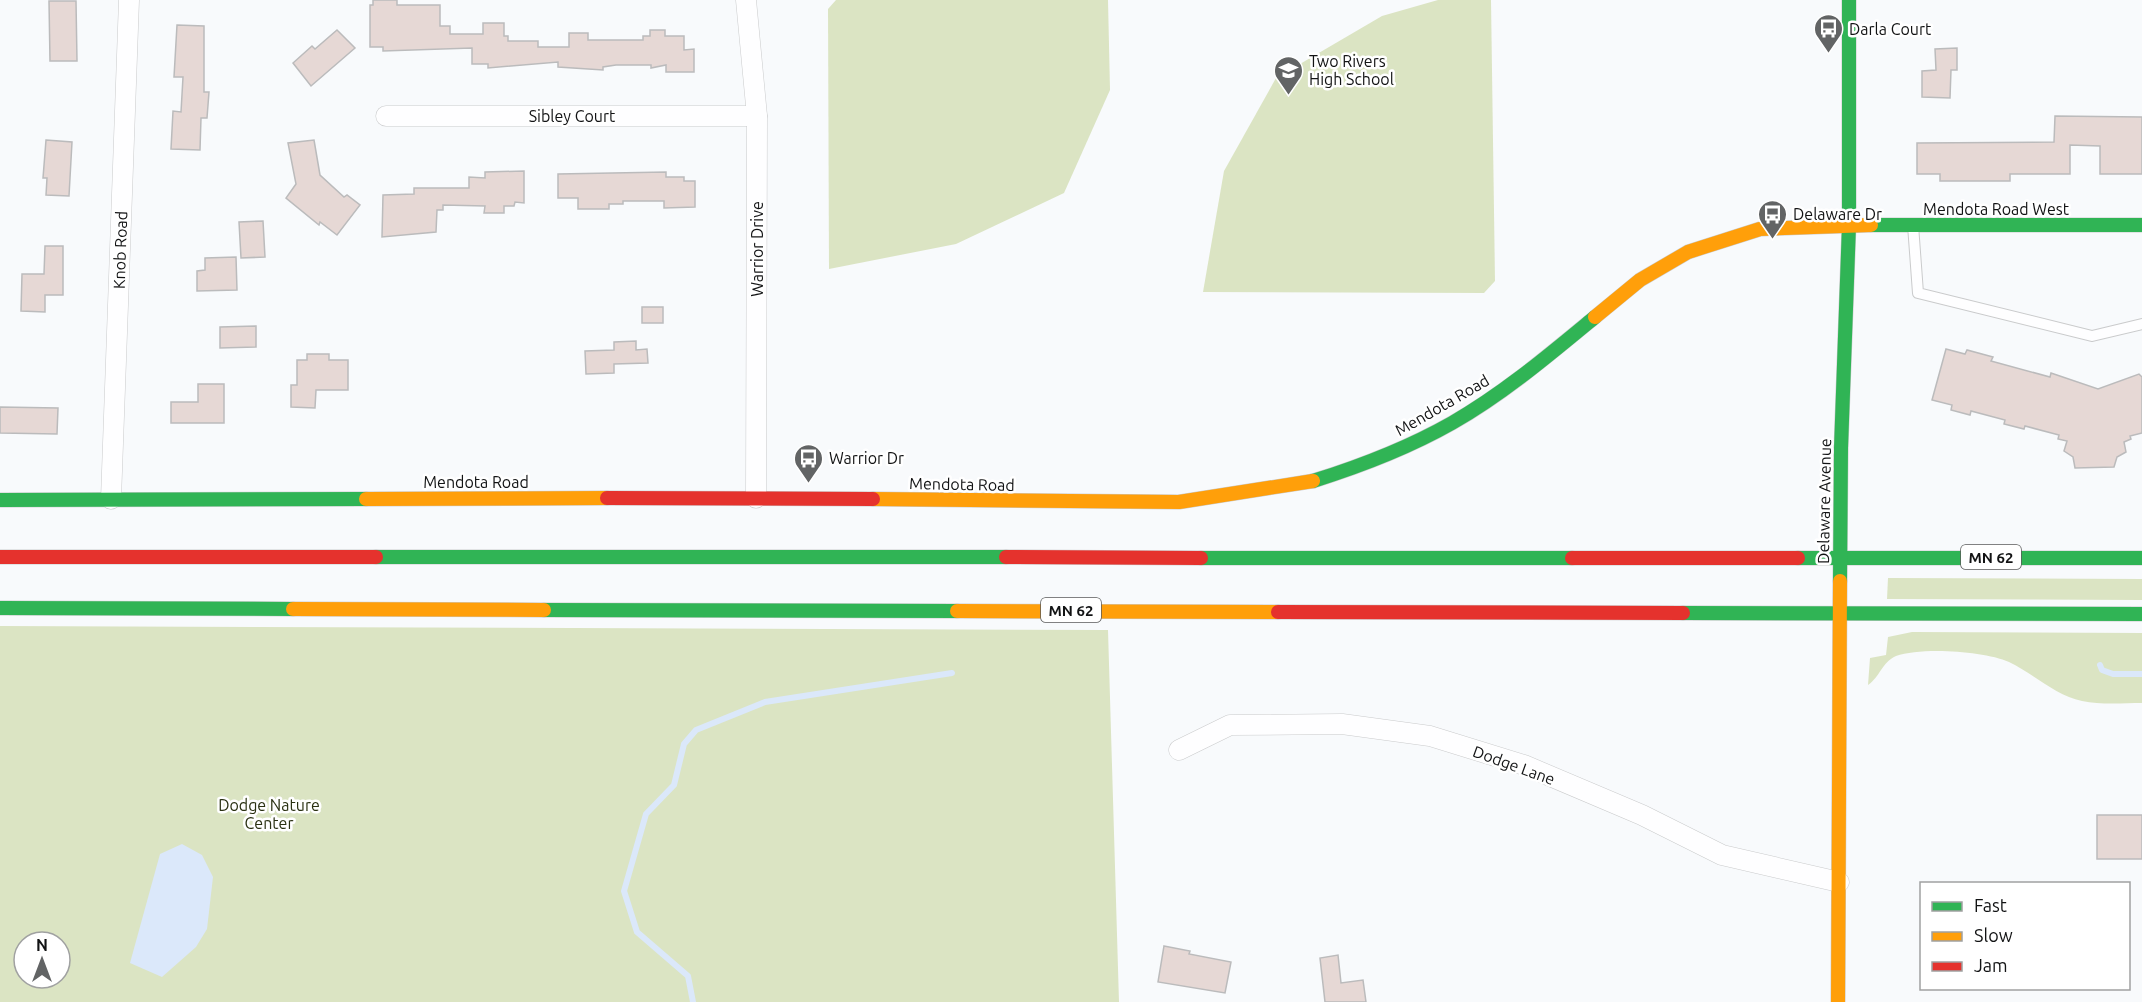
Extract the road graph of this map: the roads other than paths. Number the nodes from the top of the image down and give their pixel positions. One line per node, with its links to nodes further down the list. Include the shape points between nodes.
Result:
1 (129, 0): 11 (street, Knob Road)
2 (746, 0): 5 (street, Warrior Drive)
3 (1849, 0): 6 (main road, Delaware Avenue)
4 (386, 116): 5 (street, Sibley Court)
5 (757, 116): 10 (street, Warrior Drive)
6 (1850, 225): 7 (main road, Mendota Road West); 10 (main road, Mendota Road, via 1760,229 1688,252 1640,280 1526,374 1452,423 1375,461 1302,485 1179,502); 14 (main road, Delaware Avenue, via 1840,448)
7 (1913, 225): 8 (main road, Mendota Road West); 9 (lane, via 1918,293 2092,336)
8 (2142, 225)
9 (2142, 324)
10 (756, 498): 11 (main road, Mendota Road)
11 (111, 499): 12 (main road, Mendota Road)
12 (0, 500)
13 (0, 557): 14 (main road, MN 62)
14 (1840, 557): 15 (main road, MN 62); 17 (main road, Delaware Avenue)
15 (2142, 558)
16 (0, 608): 17 (main road, MN 62)
17 (1840, 612): 18 (main road, MN 62); 20 (main road, Delaware Avenue)
18 (2142, 614)
19 (1179, 750): 20 (street, Dodge Lane, via 1230,725 1342,724 1430,736 1524,765 1642,815 1722,855)
20 (1839, 882): 21 (main road, Delaware Avenue)
21 (1838, 1002)

